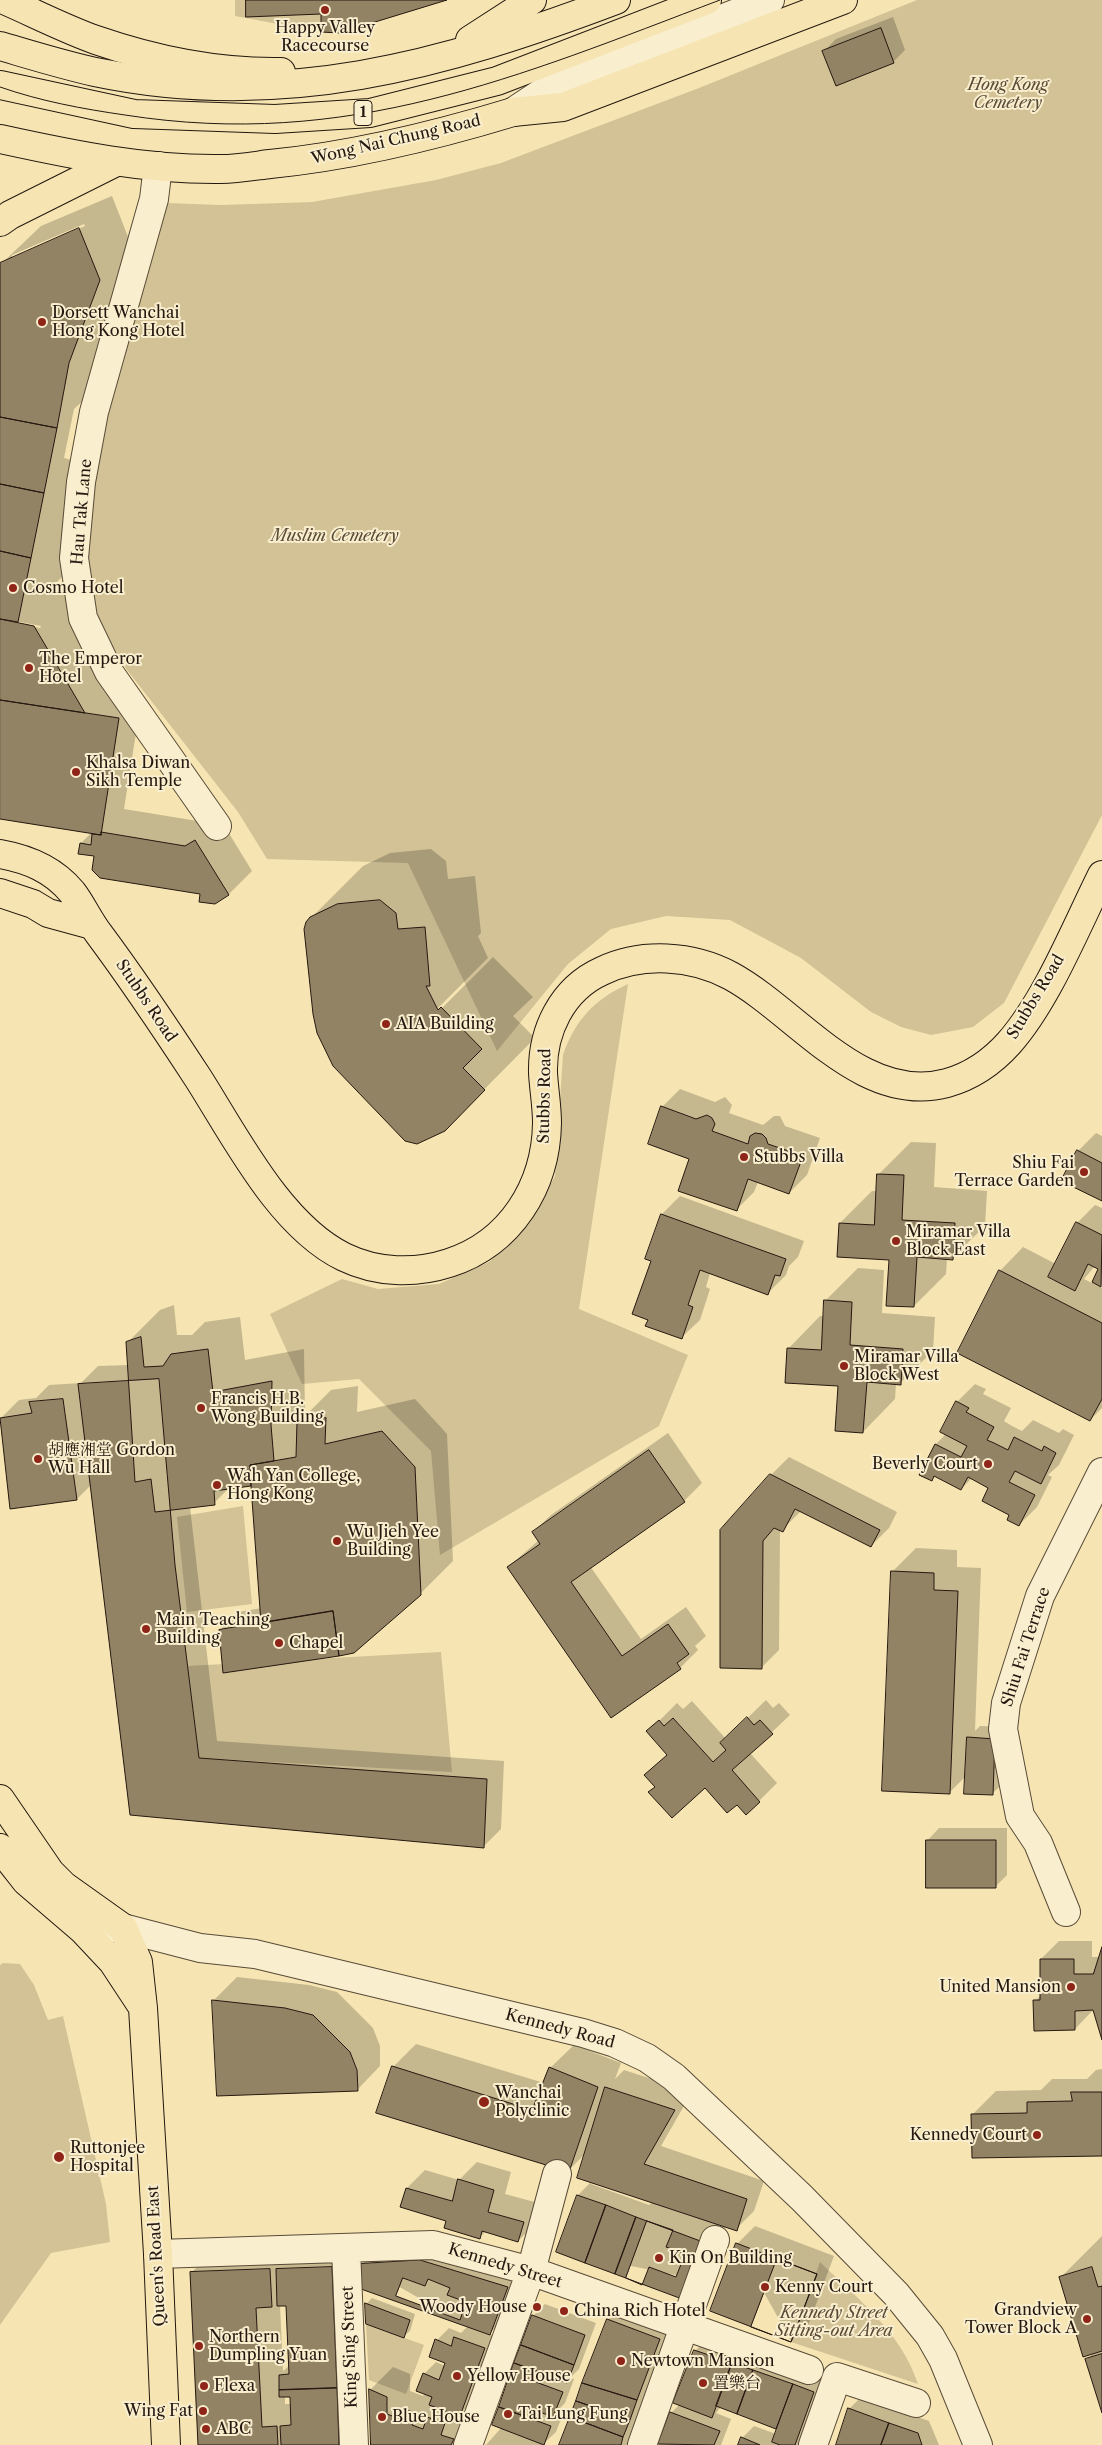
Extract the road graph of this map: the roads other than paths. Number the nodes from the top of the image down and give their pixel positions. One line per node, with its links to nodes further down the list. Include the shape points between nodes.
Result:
1 (4, 0): 8 (main road, via 96,40 169,60 244,72 304,71 366,63)
2 (532, 0): 8 (main road)
3 (602, 0): 8 (street, via 543,22)
4 (616, 0): 9 (main road, 1, via 539,29 449,57 348,79 297,84 217,86 148,80 96,72)
5 (707, 0): 10 (main road, 1, via 497,81 370,113 275,119 134,114)
6 (770, 0): 11 (street, Wong Nai Chung Road, via 555,84)
7 (844, 0): 11 (main road, via 564,107)
8 (470, 40)
9 (0, 46)
10 (0, 86)
11 (513, 112): 14 (main road, Wong Nai Chung Road, via 423,137 303,161 222,169)
12 (0, 139): 13 (main road, Wong Nai Chung Road)
13 (116, 162): 14 (main road, Wong Nai Chung Road); 15 (main road)
14 (158, 166): 16 (street, Hau Tak Lane, via 154,199 94,412 81,482 74,558 83,618 109,672)
15 (0, 222)
16 (216, 826)
17 (0, 854): 20 (main road, Stubbs Road, via 28,860 47,870 71,890)
18 (1102, 875): 20 (main road, Stubbs Road, via 1033,1009 1013,1038 979,1069 935,1085 896,1083 856,1067 745,984 711,967 690,961 654,958 599,972 570,994 550,1028 543,1060 546,1145 538,1178 523,1208 499,1234 468,1255 415,1270 376,1268 346,1258 322,1243 291,1214 260,1174 140,988)
19 (0, 893): 20 (main road, via 33,904 48,913)
20 (92, 925)
21 (1102, 1472): 24 (street, Shiu Fai Terrace, via 1040,1596 1006,1704 1004,1729 1020,1816 1038,1843)
22 (0, 1799): 25 (main road, via 50,1872 64,1886)
23 (0, 1848): 26 (main road, Queen's Road East, via 26,1881)
24 (1066, 1912)
25 (123, 1928): 26 (street, Kennedy Road); 27 (main road, Queen's Road East, via 138,1962); 41 (street, Kennedy Road, via 200,1948 254,1954 583,2033 647,2058 697,2096 802,2198 913,2315 943,2359)
26 (82, 1929): 27 (main road, Queen's Road East, via 113,1962)
27 (143, 2008): 31 (main road, Queen's Road East)
28 (557, 2174): 32 (street)
29 (715, 2240): 33 (street)
30 (346, 2248): 31 (street, Kennedy Street); 32 (street, Kennedy Street, via 433,2245); 37 (street, King Sing Street)
31 (158, 2254): 36 (main road, Queen's Road East)
32 (531, 2271): 33 (street, Kennedy Street); 38 (street)
33 (685, 2326): 34 (street, Kennedy Street); 39 (street)
34 (808, 2370)
35 (916, 2404): 40 (street, via 837,2377)
36 (166, 2445)
37 (354, 2445)
38 (468, 2445)
39 (642, 2445)
40 (813, 2445)
41 (978, 2445)

